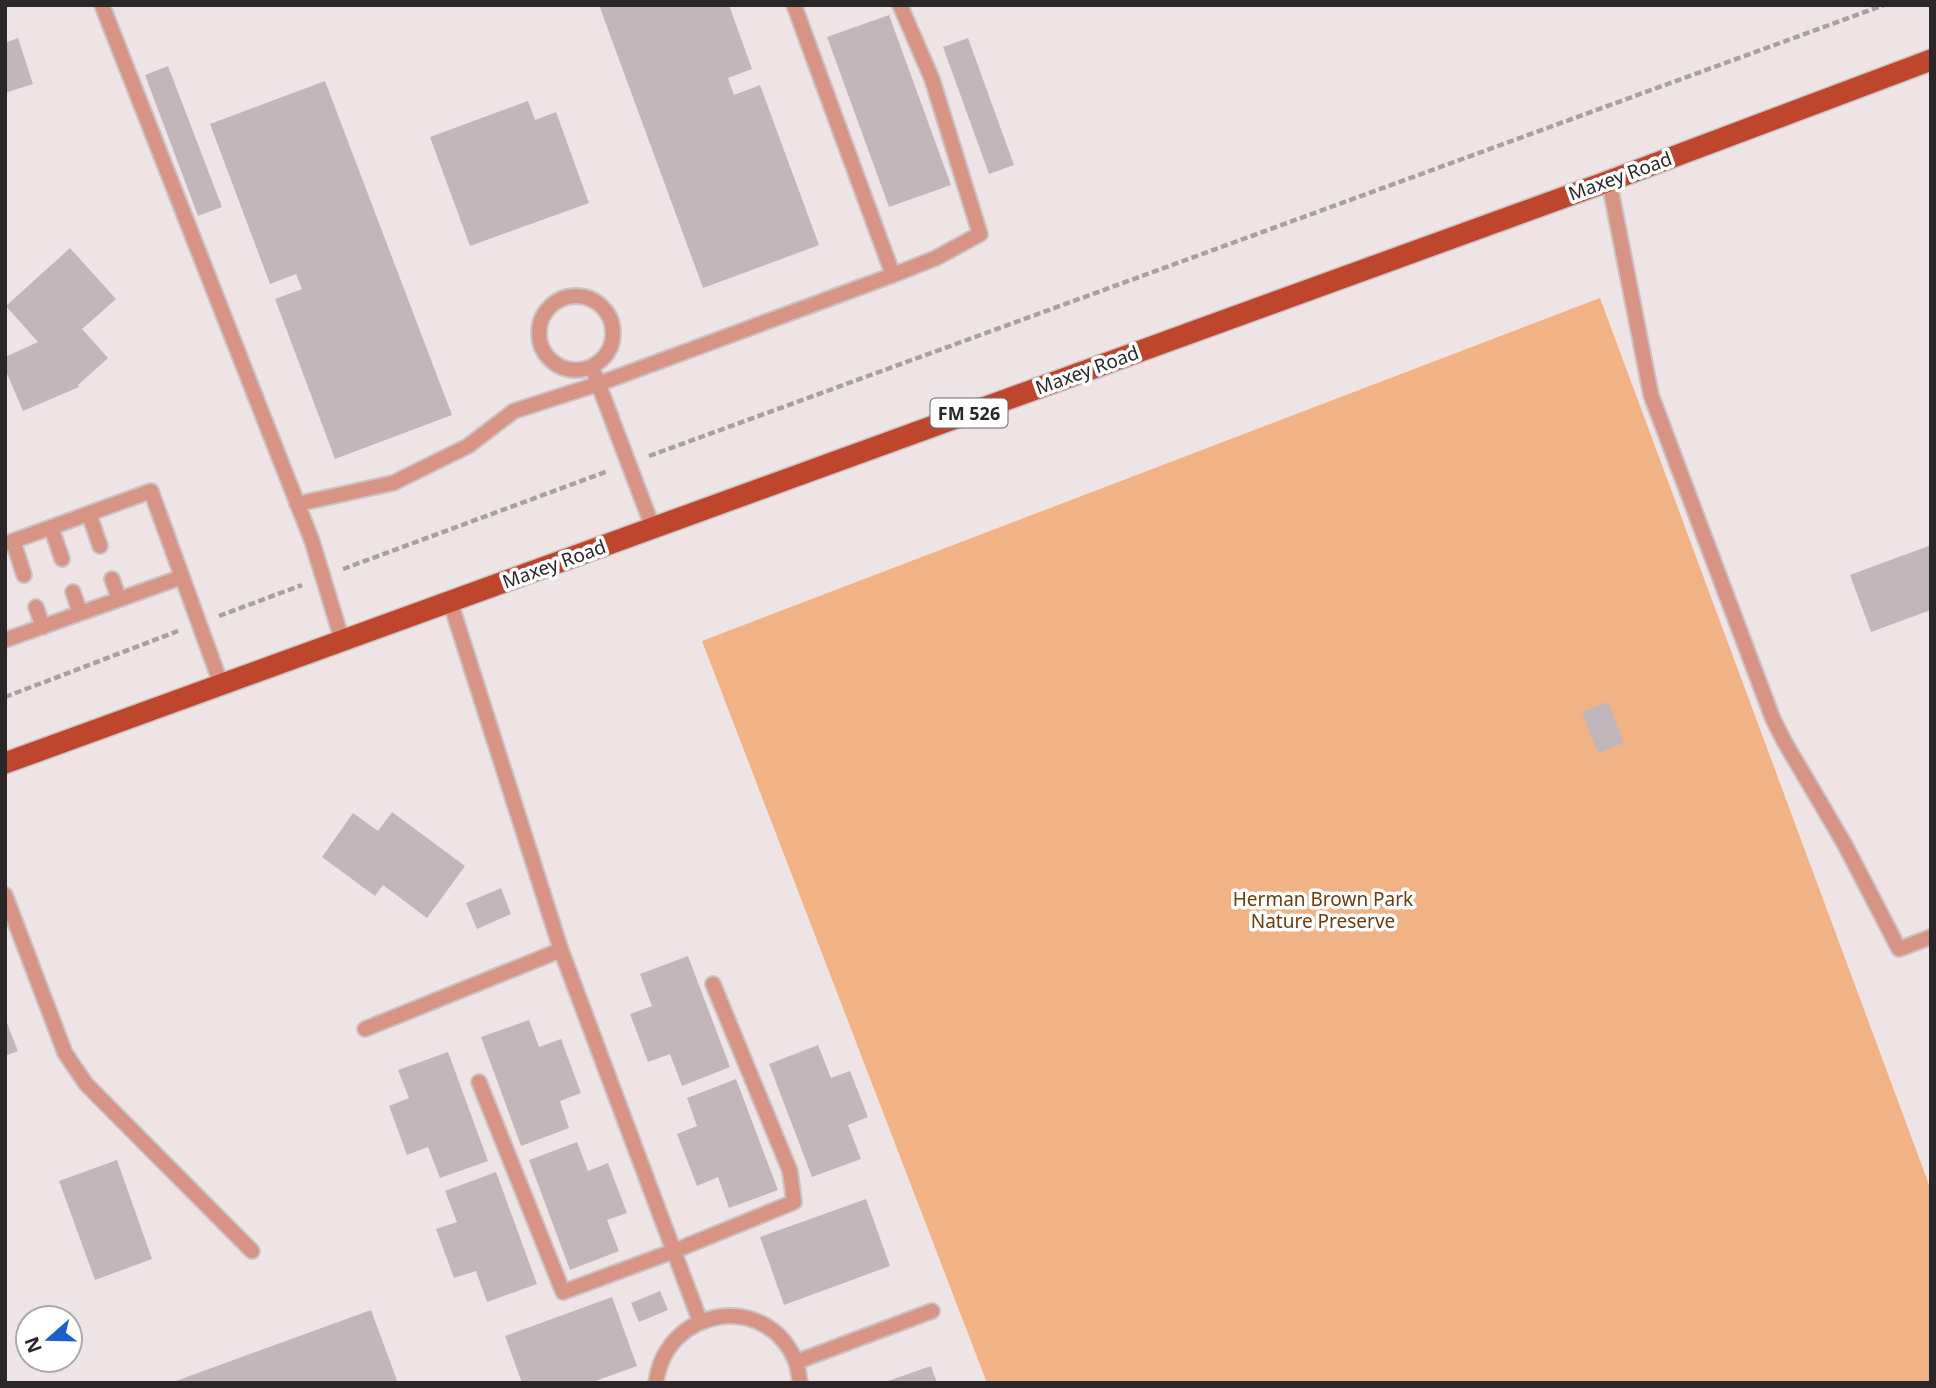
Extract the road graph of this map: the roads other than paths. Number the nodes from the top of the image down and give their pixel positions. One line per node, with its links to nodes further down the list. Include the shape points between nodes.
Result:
1 (102, 5): 9 (lane)
2 (794, 5): 6 (lane)
3 (900, 5): 6 (lane, via 932,79 980,234)
4 (1931, 60): 5 (main road, Maxey Road / FM 526)
5 (1609, 181): 12 (main road, Maxey Road / FM 526); 30 (lane, via 1651,395 1773,719 1899,949)
6 (893, 275): 8 (lane)
7 (592, 368): 7 (lane, via 613,340 609,316 592,299 569,296 557,300 541,319 538,332 546,356 567,370); 8 (lane)
8 (598, 384): 9 (lane, via 514,411 468,446 393,483); 12 (lane)
9 (297, 504): 26 (lane)
10 (89, 514): 11 (lane); 14 (lane); 17 (lane, via 151,491)
11 (51, 527): 13 (lane); 15 (lane)
12 (653, 528): 21 (main road, Maxey Road / FM 526)
13 (9, 543): 16 (lane)
14 (100, 546)
15 (62, 559)
16 (24, 575)
17 (182, 577): 20 (lane); 27 (lane)
18 (112, 579): 20 (lane)
19 (73, 592): 23 (lane)
20 (119, 599): 23 (lane)
21 (450, 601): 26 (main road, Maxey Road / FM 526); 31 (lane)
22 (36, 607): 24 (lane)
23 (80, 613): 24 (lane)
24 (43, 627): 25 (lane)
25 (5, 640)
26 (342, 640): 27 (main road, Maxey Road / FM 526)
27 (221, 684): 28 (main road, Maxey Road / FM 526)
28 (5, 763)
29 (5, 895): 35 (lane, via 65,1053 86,1084)
30 (1931, 937)
31 (561, 950): 33 (lane); 36 (lane)
32 (713, 984): 36 (lane, via 790,1171 793,1202)
33 (365, 1029)
34 (479, 1082): 36 (lane, via 563,1292)
35 (252, 1251)
36 (674, 1251): 38 (lane)
37 (932, 1311): 39 (lane)
38 (700, 1321): 39 (lane, via 722,1315 746,1317 784,1342); 40 (lane, via 681,1332 667,1348)
39 (796, 1362): 41 (lane)
40 (656, 1383)
41 (800, 1383)

